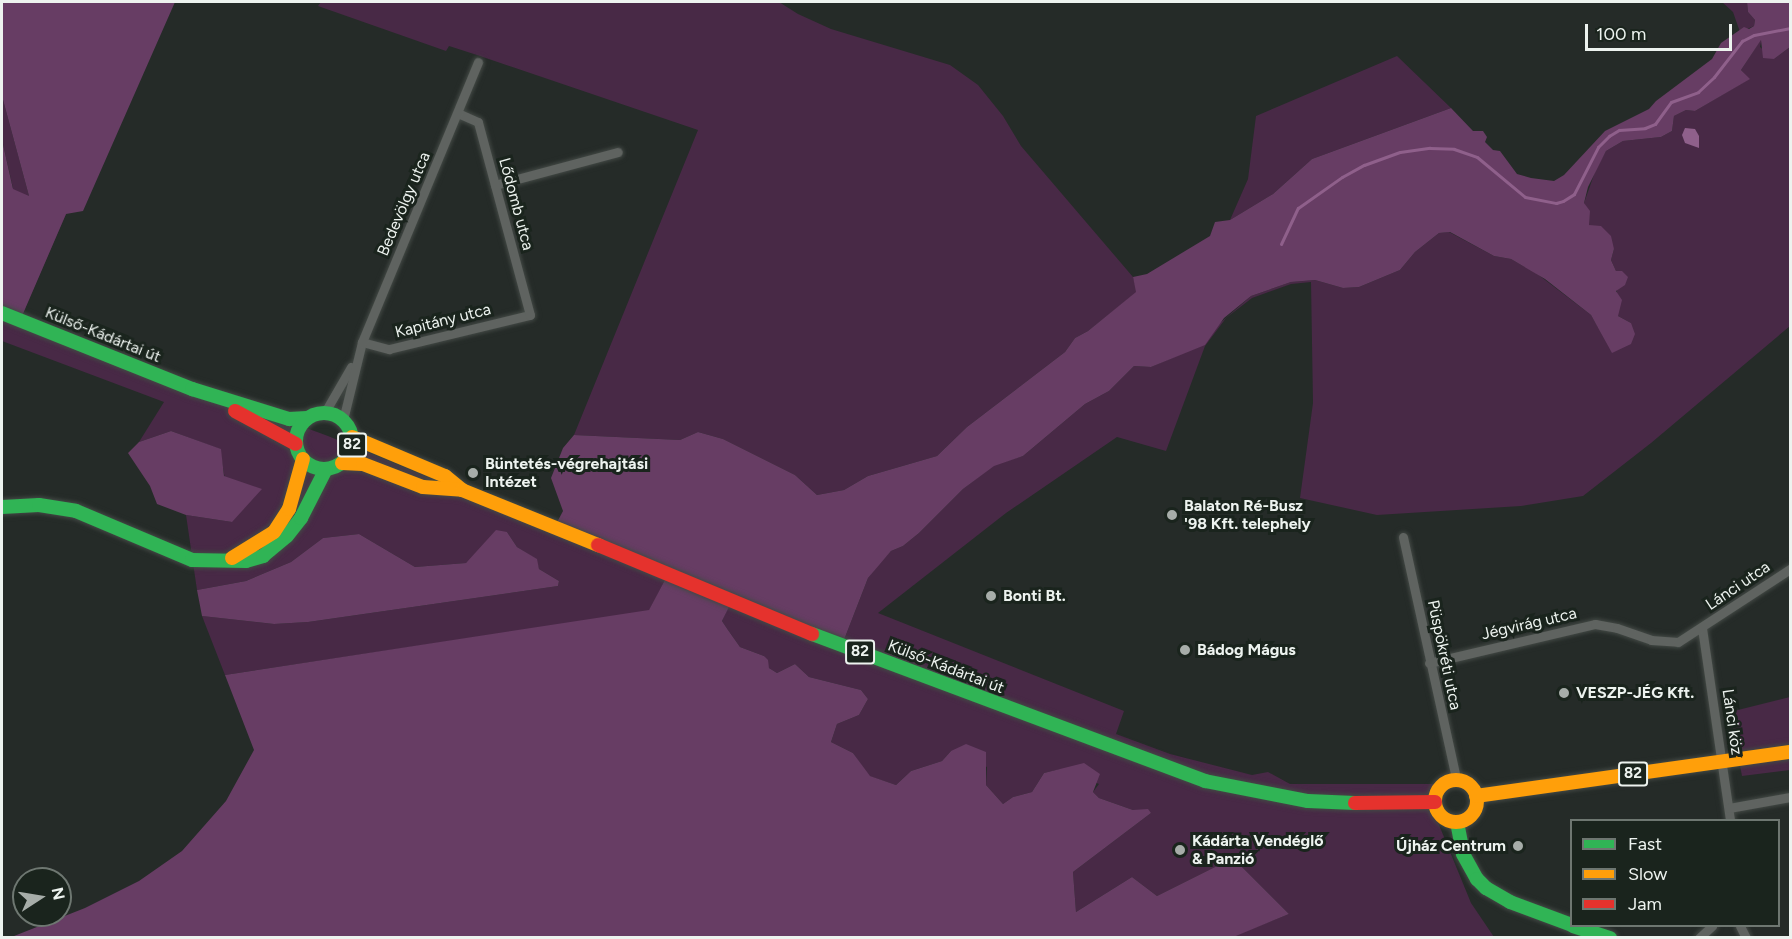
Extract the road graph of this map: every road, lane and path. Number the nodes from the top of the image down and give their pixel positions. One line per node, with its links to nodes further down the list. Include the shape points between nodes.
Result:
1 (478, 62): 2 (street, Bedevölgy utca)
2 (458, 112): 4 (street, Lődomb utca, via 478,122); 7 (street, Bedevölgy utca)
3 (618, 152): 4 (street)
4 (495, 185): 6 (street, Lődomb utca)
5 (2, 313): 9 (main road, Külső-Kádártai út / 82)
6 (530, 315): 7 (street, Kapitány utca, via 389,349)
7 (362, 342): 8 (street, Bedevölgy utca)
8 (357, 357): 10 (street, Bedevölgy utca); 12 (street, Bedevölgy utca)
9 (192, 389): 11 (main road, Külső-Kádártai út / 82, via 289,420); 14 (main road, Külső-Kádártai út / 82)
10 (325, 412): 11 (main road, 82); 12 (main road, 82)
11 (307, 418): 14 (main road, via 298,430)
12 (344, 420): 13 (main road, 82)
13 (352, 437): 16 (main road, 82, via 351,450); 18 (main road, Külső-Kádártai út / 82, via 445,476)
14 (296, 444): 15 (main road)
15 (303, 459): 17 (main road, 82); 21 (main road, via 289,509 274,532)
16 (342, 463): 17 (main road, 82); 18 (main road, Külső-Kádártai út / 82, via 363,464 423,487)
17 (326, 469): 21 (main road, via 287,536 262,556)
18 (462, 490): 30 (main road, Külső-Kádártai út / 82, via 782,623 1205,781 1308,801)
19 (2, 507): 21 (main road, via 39,505 76,511 178,556 203,562)
20 (1403, 537): 24 (street, Püspökréti utca)
21 (228, 561)
22 (1791, 569): 23 (street, Lánci utca)
23 (1702, 628): 24 (street, Jégvirág utca, via 1678,642 1665,643 1594,624); 26 (street, Lánci köz)
24 (1430, 663): 27 (street, Püspökréti utca)
25 (1791, 752): 26 (main road, 82)
26 (1722, 761): 28 (main road, 82); 31 (street, Lánci köz)
27 (1456, 779): 28 (main road, via 1469,784); 30 (main road, via 1442,785)
28 (1476, 796): 33 (main road, via 1471,815)
29 (1791, 797): 31 (street)
30 (1435, 801): 33 (main road, via 1443,817)
31 (1729, 808): 32 (street, Lánci köz)
32 (1730, 819)
33 (1457, 822): 34 (main road, via 1463,854 1486,888 1510,902)
34 (1570, 924)
35 (1578, 927): 37 (main road)
36 (1711, 927): 38 (street)
37 (1610, 938)
38 (1699, 938)

